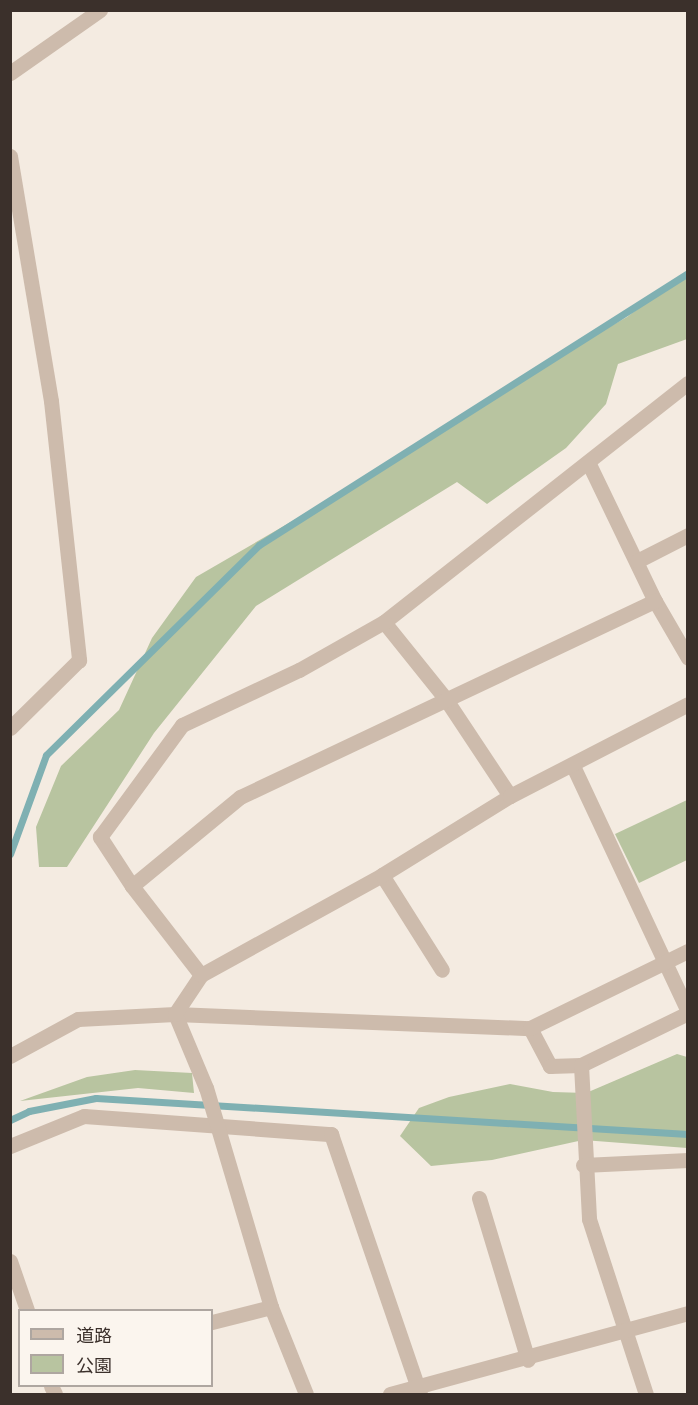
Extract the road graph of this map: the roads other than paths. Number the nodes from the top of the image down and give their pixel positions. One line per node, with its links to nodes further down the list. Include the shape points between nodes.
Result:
1 (100, 10): 2 (street)
2 (10, 73)
3 (10, 156): 13 (street, via 51,401 79,660)
4 (687, 382): 5 (street)
5 (588, 462): 7 (street); 9 (street)
6 (687, 535): 7 (street)
7 (637, 561): 8 (street)
8 (655, 602): 10 (street); 11 (street)
9 (384, 622): 11 (street); 17 (street, via 299,670 182,725 100,837)
10 (687, 658)
11 (445, 698): 15 (street); 17 (street, via 240,797)
12 (687, 704): 14 (street)
13 (10, 728)
14 (573, 766): 15 (street); 19 (street)
15 (510, 796): 16 (street)
16 (382, 875): 20 (street); 21 (street)
17 (132, 886): 21 (street)
18 (687, 951): 19 (street)
19 (664, 962): 22 (street); 24 (street)
20 (442, 970)
21 (201, 975): 23 (street)
22 (687, 1012): 26 (street)
23 (175, 1014): 24 (street); 25 (street, via 78,1019); 27 (street, via 206,1088)
24 (530, 1028): 26 (street, via 550,1066)
25 (10, 1056)
26 (581, 1065): 30 (street)
27 (214, 1120): 28 (street, via 84,1116); 33 (street); 39 (street, via 331,1134)
28 (10, 1146)
29 (687, 1160): 30 (street)
30 (583, 1165): 37 (street, via 588,1219)
31 (478, 1198): 38 (street)
32 (10, 1261): 34 (street)
33 (271, 1307): 36 (street); 40 (street)
34 (26, 1309)
35 (687, 1314): 37 (street)
36 (213, 1322)
37 (624, 1332): 38 (street); 42 (street)
38 (528, 1360): 39 (street)
39 (418, 1390): 41 (street)
40 (306, 1395)
41 (390, 1395)
42 (646, 1395)

